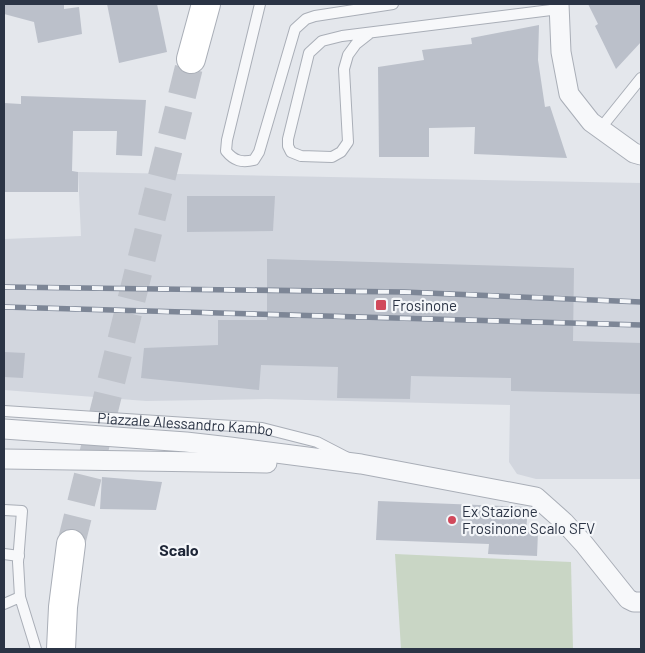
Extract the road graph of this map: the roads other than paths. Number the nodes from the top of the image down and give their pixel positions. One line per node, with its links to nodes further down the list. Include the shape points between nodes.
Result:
1 (206, 4): 6 (street)
2 (260, 4): 3 (lane, via 227,140 226,151 232,158 244,162 254,160 259,152 294,29 315,16)
3 (393, 4)
4 (559, 6): 5 (lane); 8 (street, via 561,52 569,94)
5 (370, 34): 5 (lane, via 322,41 309,53 288,139 291,152 301,156 332,157 341,152 348,142 344,69 356,44)
6 (191, 59)
7 (641, 78): 8 (lane)
8 (600, 129): 9 (street)
9 (641, 155)
10 (4, 411): 13 (lane, Piazzale Alessandro Kambo, via 262,428 317,442)
11 (4, 429): 13 (street, Piazzale Alessandro Kambo, via 186,442)
12 (4, 460): 13 (street, Piazzale Alessandro Kambo)
13 (361, 464): 19 (street, Piazzale Alessandro Kambo, via 536,497 584,544 628,599)
14 (4, 510): 17 (lane, via 22,511)
15 (71, 544): 22 (street)
16 (4, 554): 17 (lane)
17 (19, 556): 18 (lane)
18 (20, 597): 20 (lane); 21 (lane)
19 (641, 602)
20 (4, 604)
21 (36, 649)
22 (61, 649)

